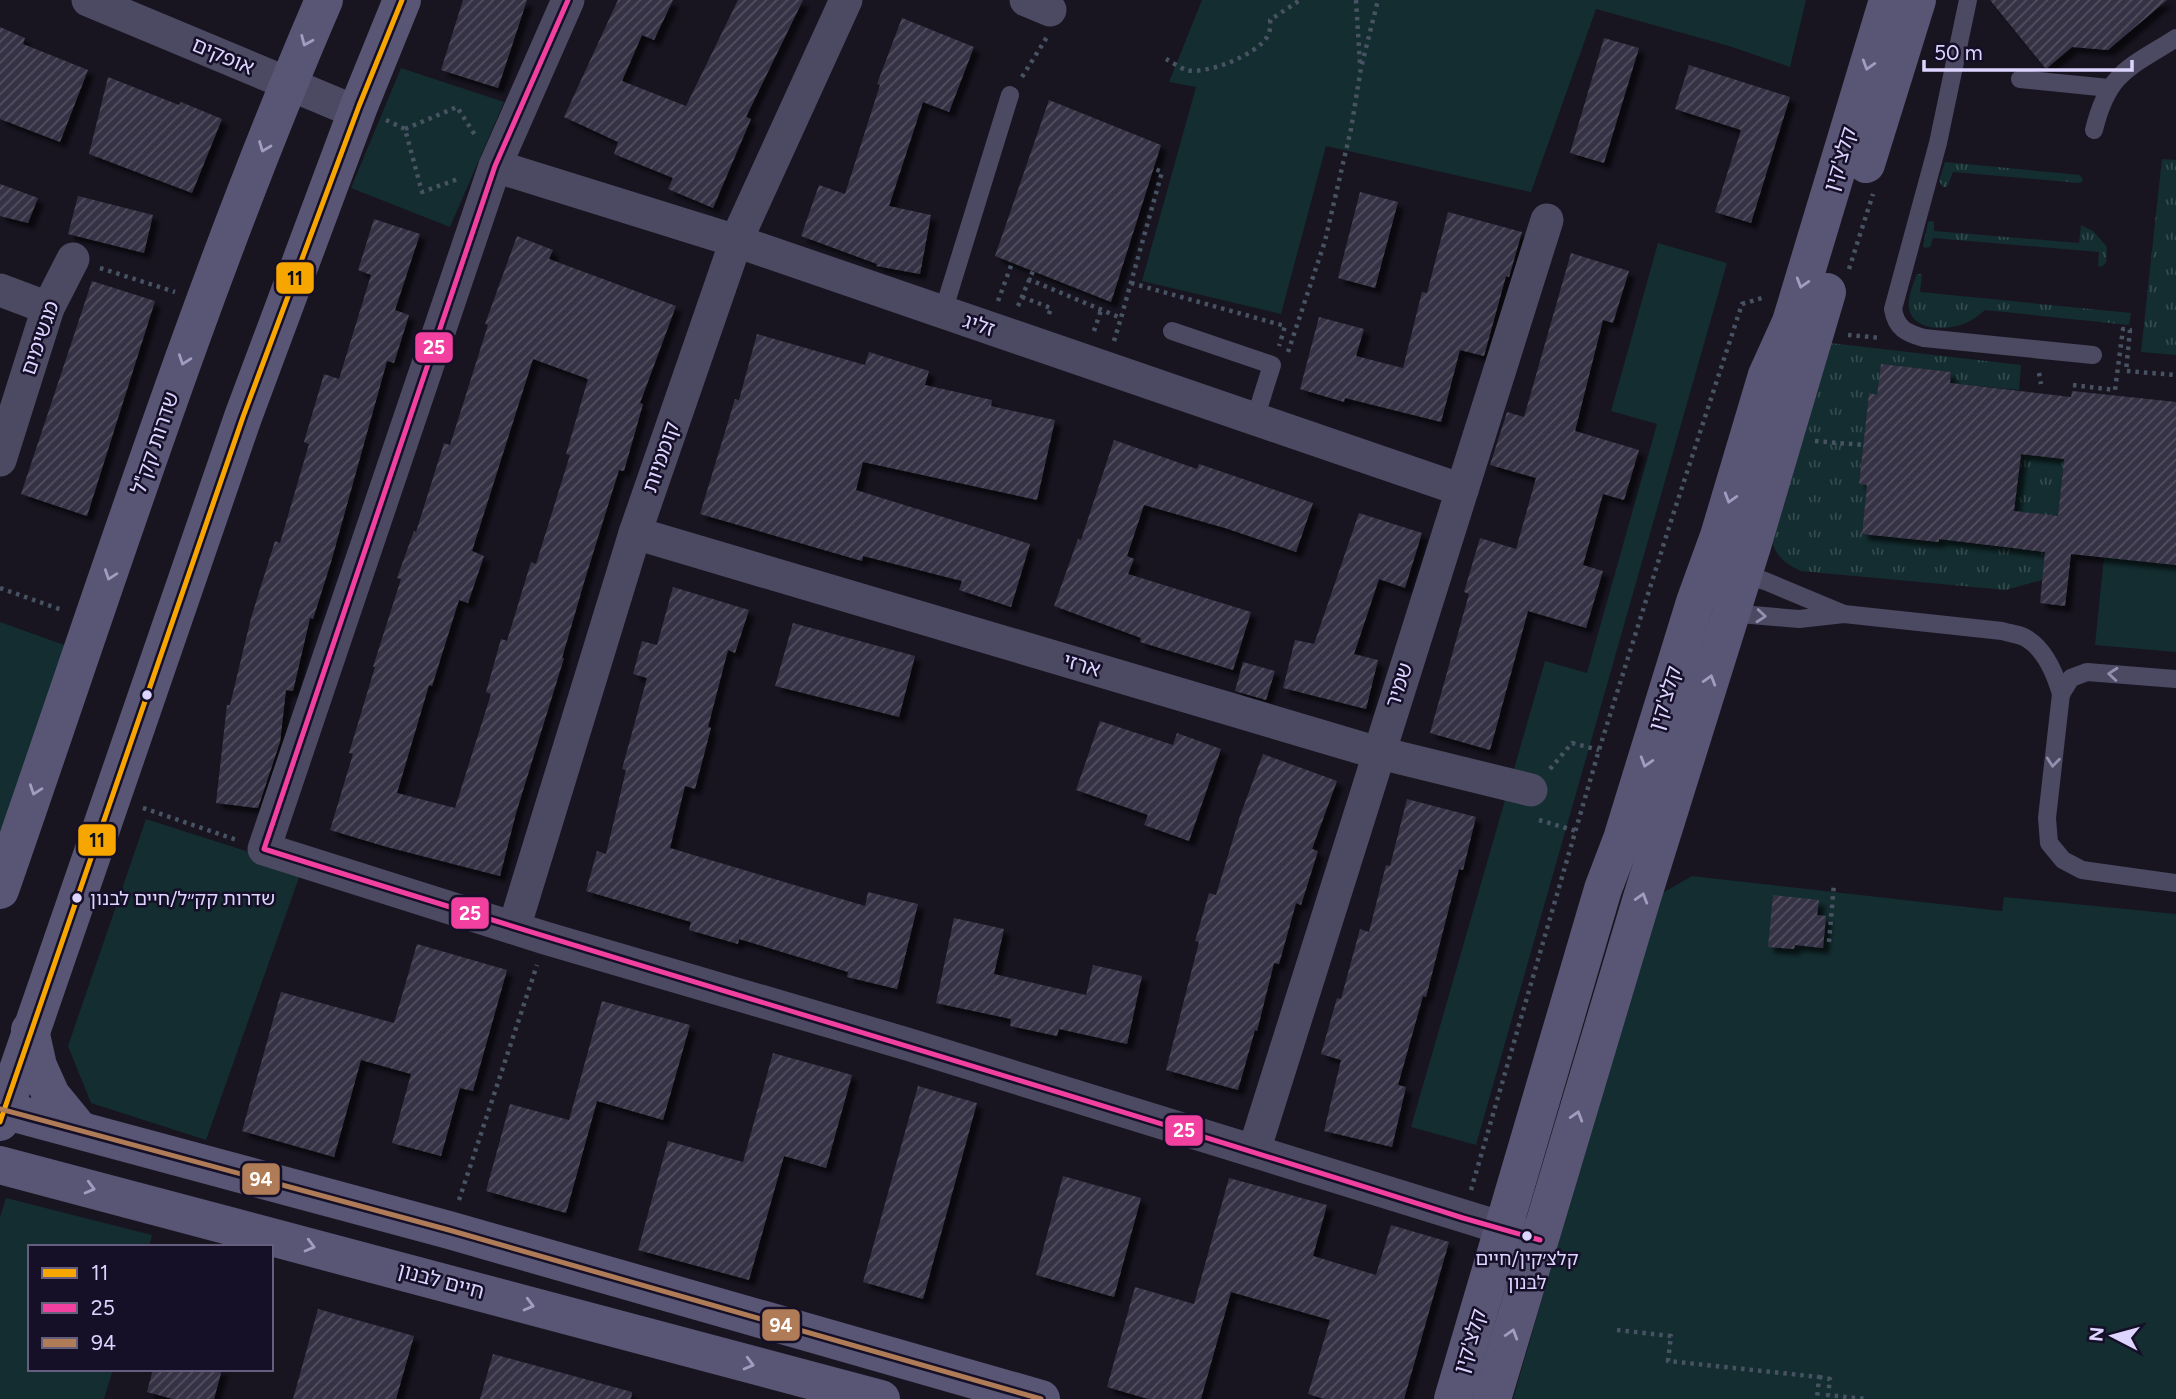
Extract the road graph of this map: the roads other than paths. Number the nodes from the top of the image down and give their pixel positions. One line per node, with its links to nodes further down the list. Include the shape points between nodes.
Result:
1 (88, 0): 11 (street, אופקים)
2 (324, 0): 11 (main road, שדרות קק"ל, one-way to 11)
3 (402, 0): 14 (main road)
4 (568, 0): 16 (street)
5 (846, 0): 18 (street, קוממיות)
6 (1888, 0): 29 (main road, קלצ'קין, one-way to 29, via 1791,322 1766,375)
7 (1917, 0): 29 (main road, קלצ'קין, via 1788,417)
8 (1968, 0): 24 (lane, via 1938,143 1893,309 1895,321 1906,332 1924,338)
9 (2176, 38): 12 (lane, via 2118,76)
10 (2020, 79): 12 (lane)
11 (288, 83): 14 (street, אופקים); 37 (main road, שדרות קק"ל, one-way to 37, via 204,301)
12 (2109, 88): 15 (lane)
13 (1010, 95): 22 (lane)
14 (356, 113): 39 (main road, via 243,417)
15 (2094, 130)
16 (495, 166): 18 (street, זליג); 38 (street, via 264,849)
17 (1547, 220): 27 (street, שמיר)
18 (736, 242): 22 (street, זליג); 28 (street, קוממיות)
19 (73, 259): 21 (street, מגשימים)
20 (0, 290): 21 (street)
21 (48, 308): 26 (street, מגשימים)
22 (943, 313): 25 (street, זליג, via 1002,321)
23 (1172, 331): 25 (lane, via 1272,365)
24 (2093, 355)
25 (1281, 428): 27 (street, זליג)
26 (0, 460)
27 (1462, 490): 34 (street, שמיר)
28 (635, 533): 34 (street, ארזי); 38 (street, קוממיות)
29 (1726, 570): 30 (main road, קלצ'קין); 31 (lane, via 1765,580)
30 (1713, 608): 31 (lane, one-way to 31, via 1799,619); 46 (main road, קלצ'קין, one-way to 46, via 1603,890); 47 (main road, קלצ'קין, one-way to 30)
31 (1844, 614): 33 (lane, via 2024,637 2043,654)
32 (2176, 679): 33 (lane, one-way to 33, via 2087,672 2071,678)
33 (2061, 694): 36 (lane, one-way to 36, via 2047,818 2049,843 2063,860 2082,870)
34 (1378, 752): 35 (street, ארזי); 42 (street, שמיר)
35 (1531, 790)
36 (2176, 883)
37 (0, 890)
38 (514, 928): 42 (street)
39 (30, 1030): 40 (main road); 41 (main road, via 51,1095)
40 (1, 1113): 41 (main road)
41 (78, 1128): 49 (main road)
42 (1254, 1151): 46 (street)
43 (0, 1165): 44 (main road, חיים לבנון)
44 (41, 1174): 45 (main road, via 9,1180); 48 (main road, חיים לבנון, one-way to 48)
45 (0, 1187)
46 (1503, 1229): 47 (street); 50 (main road, קלצ'קין)
47 (1540, 1240): 51 (main road, קלצ'קין, one-way to 47)
48 (881, 1399)
49 (1041, 1399)
50 (1453, 1399)
51 (1492, 1399)

